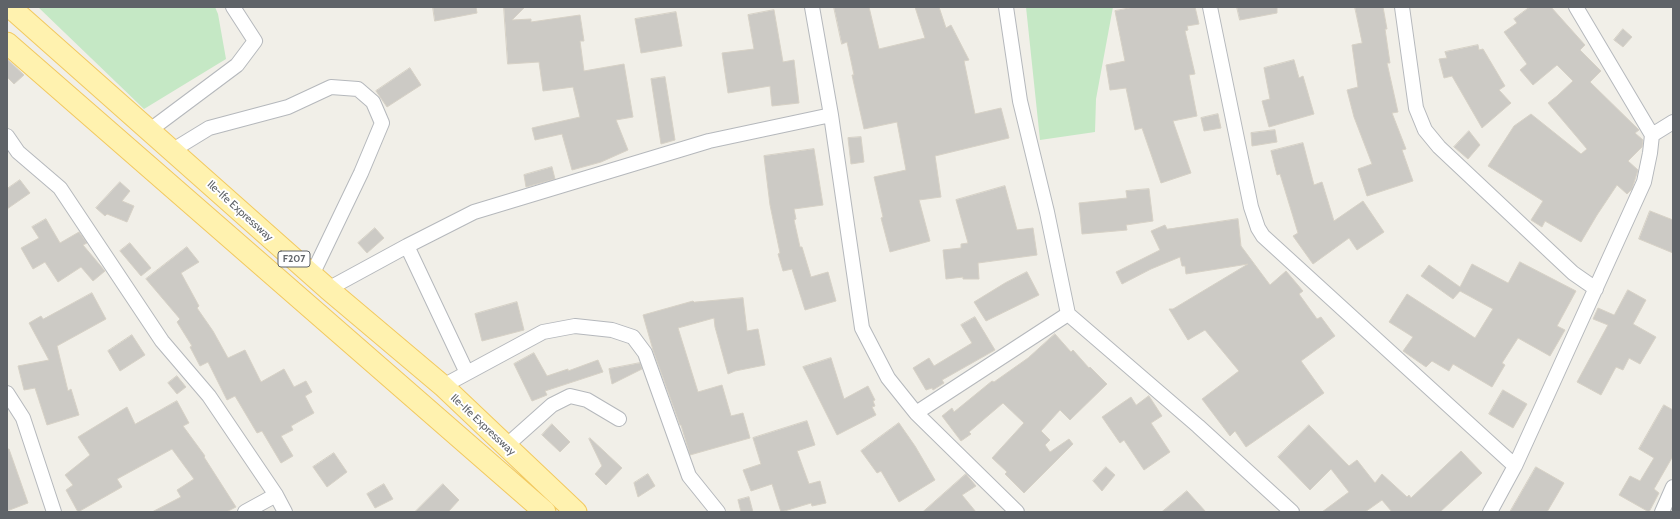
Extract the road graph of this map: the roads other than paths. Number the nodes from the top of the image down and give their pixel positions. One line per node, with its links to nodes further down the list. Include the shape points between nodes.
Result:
1 (10, 7): 11 (main road, Ile-Ife Expressway / F207)
2 (233, 7): 11 (street, via 255,41 237,65)
3 (812, 7): 9 (street)
4 (1006, 7): 22 (street, via 1020,101)
5 (1210, 7): 29 (street, via 1251,207 1263,236)
6 (1402, 7): 21 (street, via 1416,108 1425,130 1439,147 1573,273)
7 (1576, 7): 12 (street)
8 (7, 43): 17 (main road, Ile-Ife Expressway / F207)
9 (830, 115): 18 (street, via 709,141 474,212); 26 (street, via 862,328 888,378)
10 (1673, 122): 12 (street)
11 (150, 130): 14 (main road, Ile-Ife Expressway / F207)
12 (1652, 135): 21 (street, via 1644,182)
13 (7, 136): 15 (street)
14 (173, 150): 16 (main road, Ile-Ife Expressway / F207); 19 (street, via 209,128 288,107 331,86 358,89 373,102 382,122 361,173)
15 (13, 155): 31 (street, via 60,188 162,341 209,396)
16 (243, 213): 17 (main road); 19 (main road, Ile-Ife Expressway / F207)
17 (220, 230): 35 (main road, Ile-Ife Expressway / F207)
18 (407, 246): 20 (street); 23 (street)
19 (312, 275): 20 (main road, Ile-Ife Expressway / F207)
20 (328, 289): 24 (main road, Ile-Ife Expressway / F207)
21 (1596, 289): 29 (street)
22 (1068, 314): 26 (street); 39 (street, via 1198,426)
23 (467, 373): 24 (street); 37 (street, via 543,332 575,326 612,330 633,337 645,352 689,476)
24 (443, 386): 28 (main road, Ile-Ife Expressway / F207)
25 (7, 393): 32 (street, via 22,418)
26 (916, 413): 38 (street)
27 (619, 419): 28 (street, via 587,400 570,396 552,405)
28 (506, 446): 36 (main road, Ile-Ife Expressway / F207)
29 (1515, 466): 40 (street)
30 (1673, 487): 41 (street)
31 (276, 495): 33 (street); 34 (street)
32 (54, 512)
33 (245, 512)
34 (285, 512)
35 (545, 512)
36 (576, 512)
37 (718, 512)
38 (1017, 512)
39 (1292, 512)
40 (1490, 512)
41 (1662, 512)

